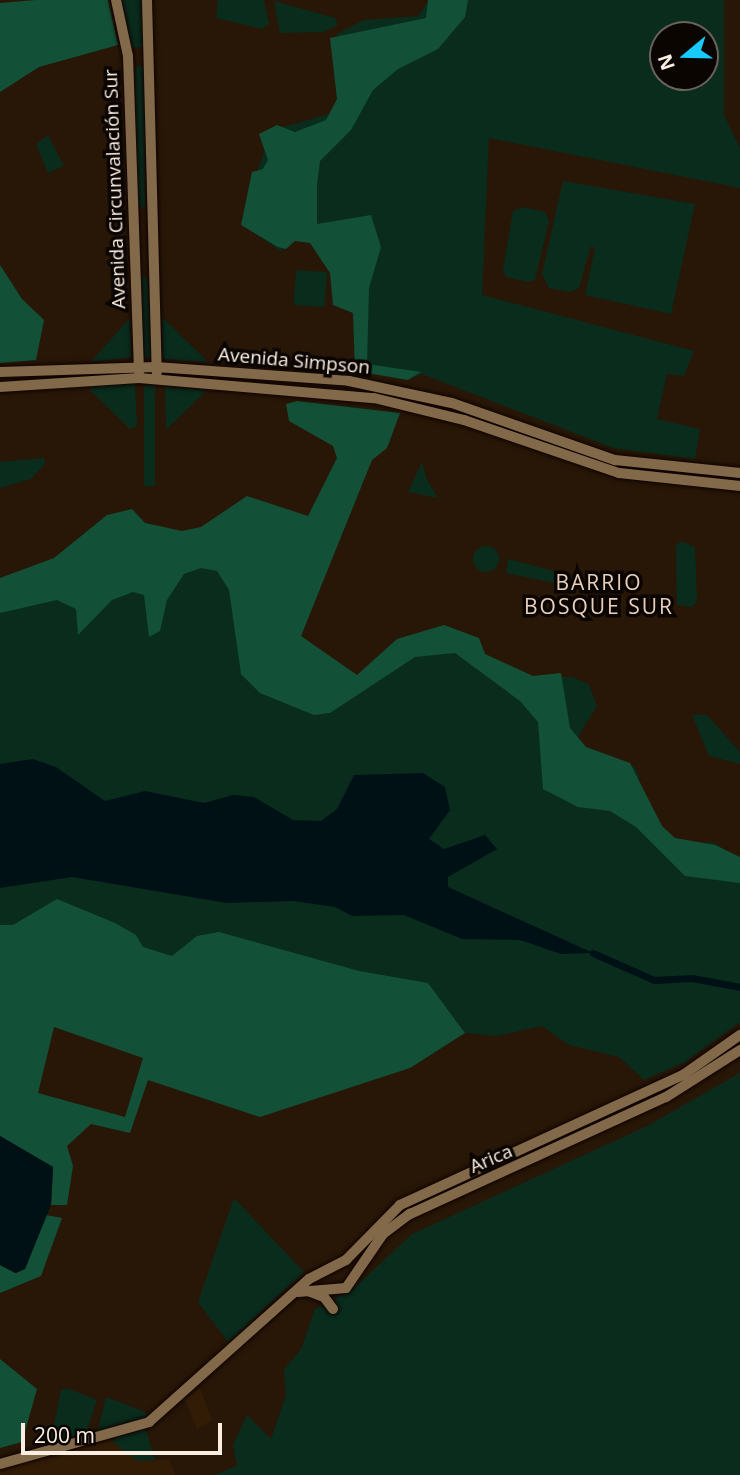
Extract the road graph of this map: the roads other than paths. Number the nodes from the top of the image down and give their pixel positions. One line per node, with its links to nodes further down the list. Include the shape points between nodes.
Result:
1 (116, 0): 5 (main road, Avenida Circunvalación Sur, via 130,83)
2 (146, 0): 3 (main road, Avenida Circunvalación Sur)
3 (156, 366): 5 (main road, Avenida Simpson); 6 (main road, Avenida Simpson); 7 (main road, Avenida Circunvalación Sur)
4 (0, 372): 5 (main road, Avenida Simpson)
5 (139, 372): 7 (main road, Avenida Simpson); 8 (main road, Avenida Simpson)
6 (314, 377): 9 (main road); 10 (main road, Avenida Simpson, via 452,403)
7 (157, 379): 9 (main road, Avenida Simpson)
8 (0, 387)
9 (309, 391): 10 (main road, Avenida Simpson, via 374,398 449,416)
10 (639, 471): 11 (main road, Avenida Simpson); 12 (main road, Avenida Simpson)
11 (740, 473)
12 (740, 486)
13 (740, 1035): 15 (main road, Arica, via 710,1057 577,1127 412,1197 378,1222 346,1260)
14 (740, 1050): 15 (main road, Arica, via 715,1068 555,1151 410,1214 383,1234 350,1284)
15 (302, 1291): 16 (main road, via 324,1297); 17 (main road, Arica, via 149,1422)
16 (333, 1309)
17 (0, 1464)

